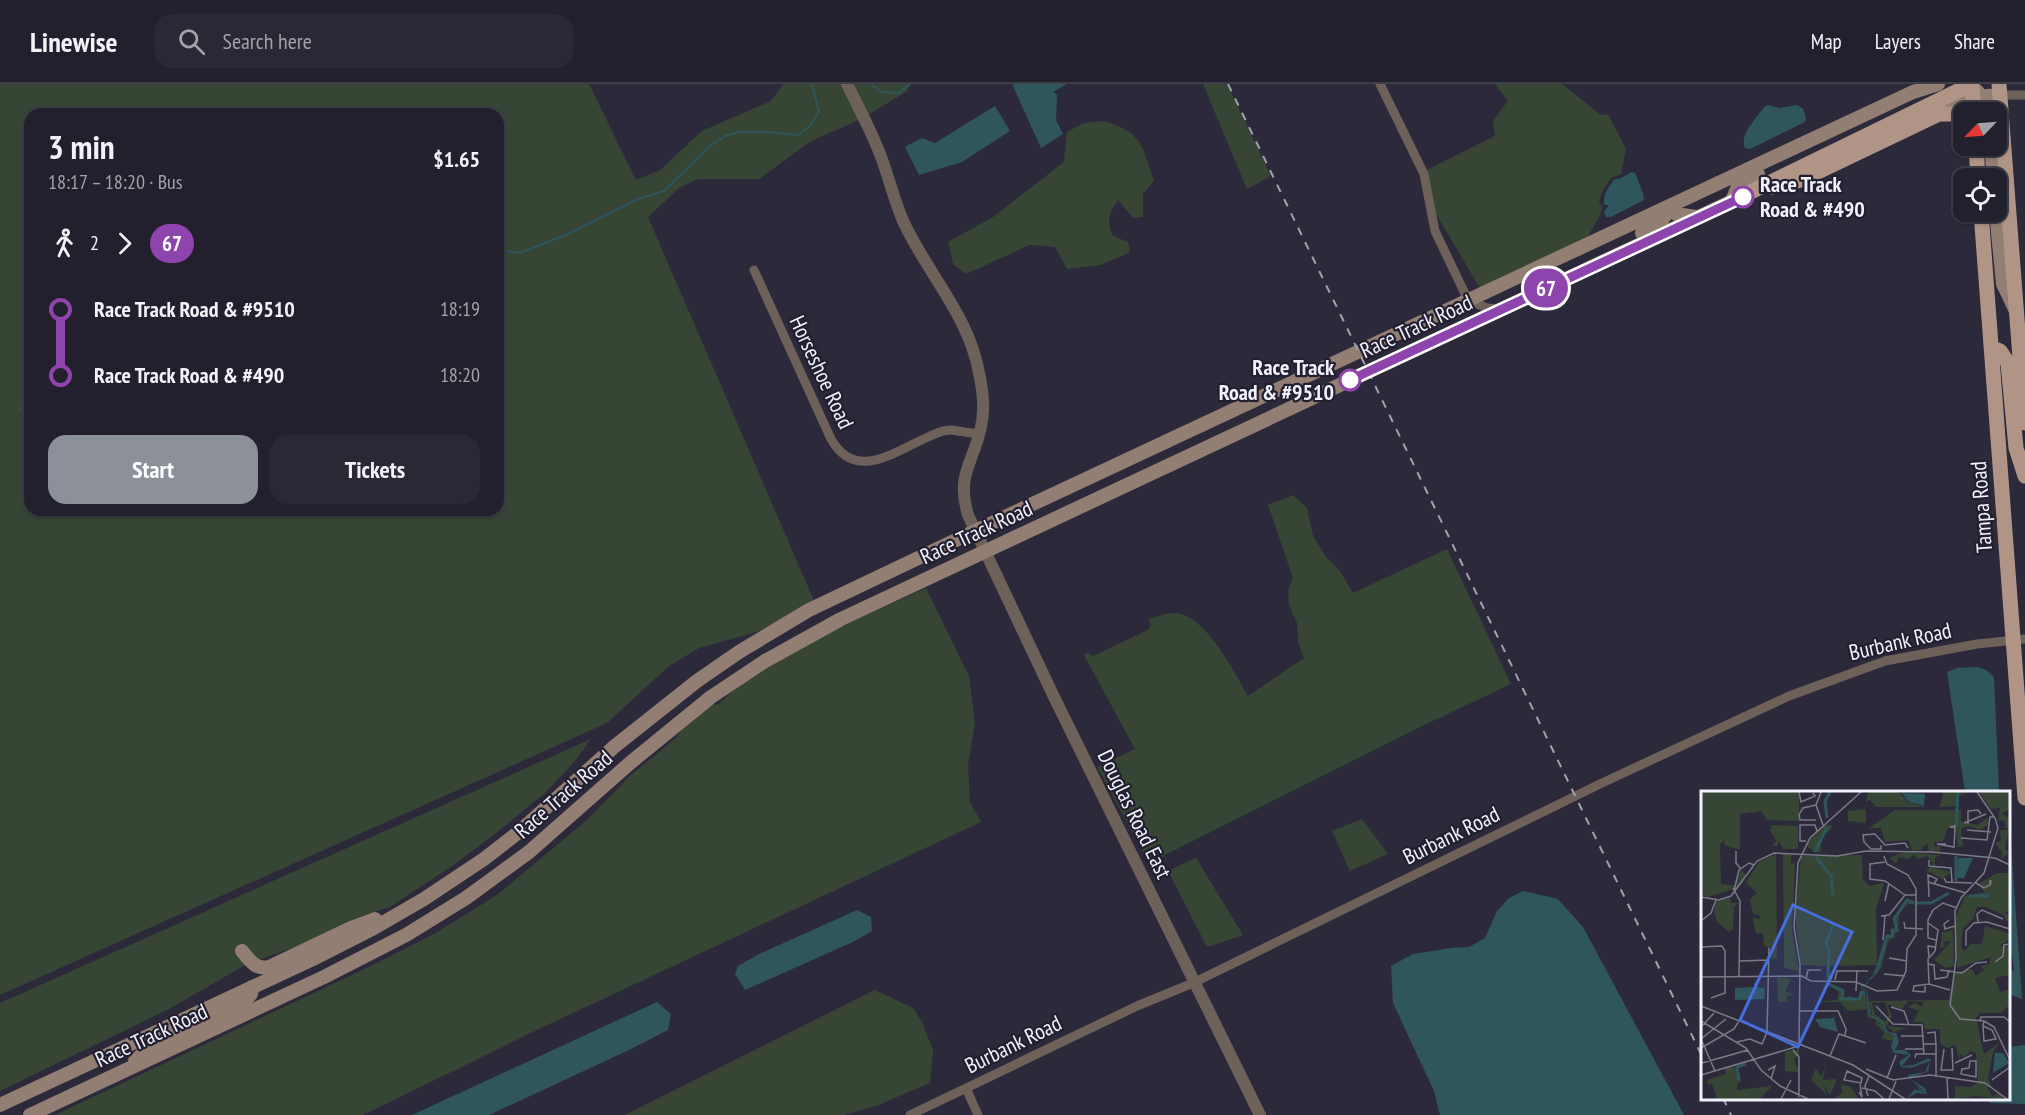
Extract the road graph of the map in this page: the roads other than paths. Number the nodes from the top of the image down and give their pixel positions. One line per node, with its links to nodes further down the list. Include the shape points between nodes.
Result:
1 (847, 84): 25 (street, Douglas Road East, via 875,142 905,223 972,343 983,400)
2 (1380, 84): 20 (street, via 1424,174 1435,231)
3 (1938, 84): 7 (main road, Race Track Road)
4 (1978, 88): 5 (street); 6 (main road); 9 (main road, Race Track Road); 11 (main road, via 1800,166); 22 (main road)
5 (2025, 95)
6 (1984, 102)
7 (1889, 103): 10 (main road, Race Track Road); 11 (main road, via 1861,126 1744,181)
8 (1953, 114): 9 (main road, via 1940,114 1801,180)
9 (1769, 188): 11 (main road, Race Track Road)
10 (1699, 192): 11 (main road, via 1720,193); 12 (main road, Race Track Road)
11 (1732, 201): 13 (main road, Race Track Road)
12 (1668, 207): 13 (main road, via 1676,214); 17 (main road, Race Track Road); 18 (main road, via 1661,223 1573,267)
13 (1697, 217): 18 (main road, Race Track Road)
14 (1982, 222): 23 (main road, Tampa Road)
15 (1997, 222): 22 (main road, via 2003,284)
16 (754, 270): 25 (street, Horseshoe Road, via 831,439 842,455 855,462 870,462 943,431)
17 (1519, 277): 19 (main road); 20 (main road, Race Track Road)
18 (1558, 282): 19 (main road, Race Track Road)
19 (1541, 290): 21 (main road, Race Track Road)
20 (1468, 300): 21 (street); 27 (main road, Race Track Road)
21 (1501, 309): 28 (main road, Race Track Road)
22 (2017, 314): 24 (main road)
23 (1991, 347): 26 (main road, via 2000,351 2008,363 2016,448); 29 (main road, Tampa Road)
24 (2025, 423)
25 (979, 434): 27 (street, Douglas Road East, via 964,482 965,504)
26 (2025, 476)
27 (975, 531): 28 (street, Douglas Road East); 31 (main road, Race Track Road, via 809,610 739,652 649,718 520,831)
28 (985, 552): 33 (street, Douglas Road East); 35 (main road, Race Track Road, via 841,619 748,672 690,713 529,852 406,935 334,973)
29 (2019, 639): 30 (main road, Tampa Road); 33 (street, Burbank Road, via 1885,661 1789,696)
30 (2025, 798)
31 (398, 915): 32 (main road, via 362,924 269,967 255,966); 34 (main road, Race Track Road)
32 (242, 951)
33 (1193, 983): 36 (street, Burbank Road); 41 (street, Douglas Road East)
34 (252, 987): 35 (main road, via 244,1002 148,1049); 37 (main road, Race Track Road)
35 (125, 1070): 38 (main road, Race Track Road)
36 (966, 1088): 39 (street, Burbank Road); 40 (street)
37 (0, 1105)
38 (30, 1115)
39 (910, 1115)
40 (978, 1115)
41 (1260, 1115)

